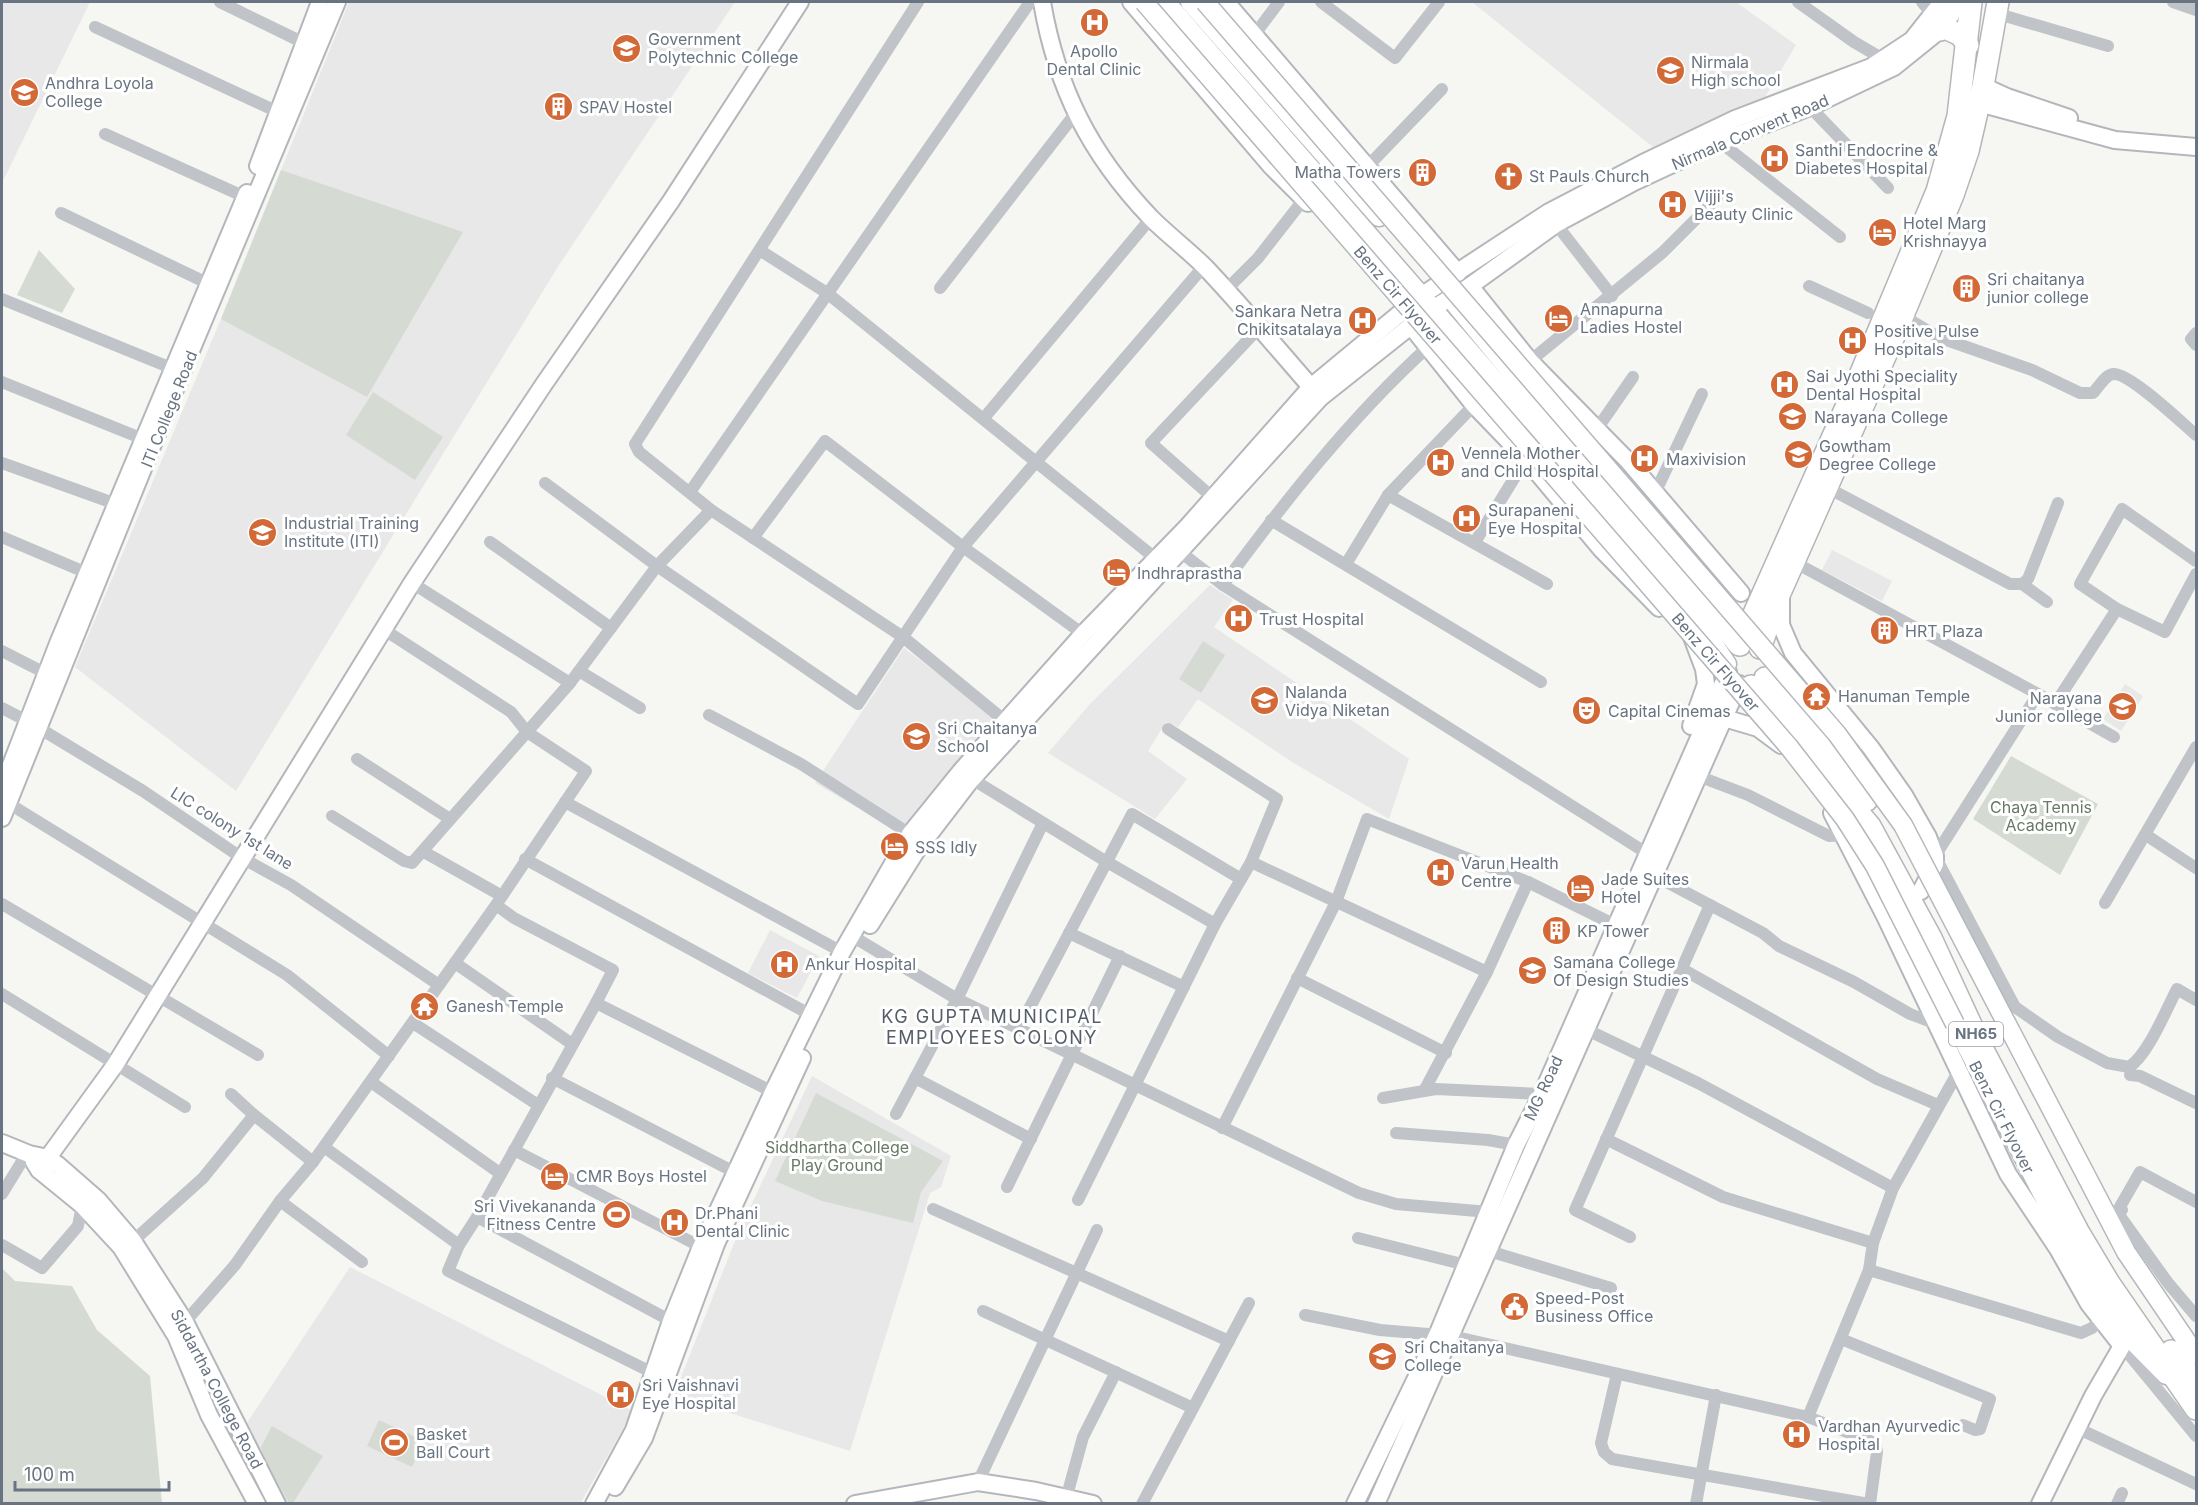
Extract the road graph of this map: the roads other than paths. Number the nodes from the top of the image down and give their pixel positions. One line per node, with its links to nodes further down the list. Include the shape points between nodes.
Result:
1 (220, 2): 27 (street)
2 (320, 2): 27 (street, ITI College Road)
3 (337, 2): 71 (street, ITI College Road)
4 (800, 2): 107 (street, via 671,201)
5 (918, 2): 50 (street)
6 (1030, 2): 59 (street)
7 (1042, 2): 35 (street, via 1050,45)
8 (1131, 2): 44 (street, via 1271,166)
9 (1144, 2): 274 (main road, Benz Cir Flyover, bridge, via 1790,747 1845,819 1875,866 2086,1279 2119,1327)
10 (1166, 2): 62 (main road)
11 (1190, 2): 58 (main road)
12 (1205, 2): 269 (main road, bridge, via 1837,734 1903,825 2126,1251)
13 (1226, 2): 26 (street)
14 (1279, 2): 26 (street)
15 (1321, 2): 16 (street, via 1395,58)
16 (1439, 2)
17 (1798, 2): 30 (street)
18 (1922, 2): 24 (street)
19 (1954, 2): 24 (street, Nirmala Convent Road, via 1951,15)
20 (1971, 2): 28 (highway)
21 (2173, 2): 23 (street)
22 (1996, 7): 29 (street); 32 (highway)
23 (2196, 10)
24 (1938, 16): 28 (highway, via 1945,28); 30 (street, Nirmala Convent Road); 33 (street, Nirmala Convent Road, via 1894,67)
25 (95, 27): 34 (street)
26 (1255, 34): 40 (street)
27 (304, 43): 34 (street, ITI College Road)
28 (1968, 45): 49 (highway, via 1950,151)
29 (2108, 46)
30 (1883, 59): 52 (street, Nirmala Convent Road, via 1735,119 1643,163 1549,212)
31 (1442, 89): 40 (street)
32 (1981, 95): 37 (street, via 2007,97 2119,130); 39 (street, via 2115,140); 49 (highway, via 1964,162)
33 (1810, 107): 38 (street, Nirmala Convent Road); 41 (street)
34 (278, 112): 42 (street, ITI College Road)
35 (1075, 114): 46 (street, via 1097,152); 56 (street)
36 (105, 134): 42 (street)
37 (2196, 137)
38 (1720, 142): 47 (street, Nirmala Convent Road); 48 (street)
39 (2196, 147)
40 (1367, 167): 52 (street)
41 (1888, 188)
42 (245, 197): 53 (street, ITI College Road)
43 (1718, 197): 60 (street)
44 (1304, 199): 57 (street, via 1258,258); 65 (street)
45 (61, 213): 53 (street)
46 (1151, 218): 51 (street); 77 (street)
47 (1556, 224): 54 (street, Nirmala Convent Road); 60 (street)
48 (1840, 237)
49 (1924, 243): 64 (highway); 111 (highway, via 1855,387)
50 (761, 250): 59 (street); 86 (street, via 635,444 639,452)
51 (1204, 266): 57 (street); 82 (street)
52 (1458, 273): 58 (street, Nirmala Convent Road)
53 (207, 284): 71 (street, ITI College Road)
54 (1470, 286): 58 (street, Nirmala Convent Road); 70 (street)
55 (1809, 286): 63 (street)
56 (940, 288)
57 (1226, 290): 66 (street)
58 (1444, 291): 62 (street); 112 (main road)
59 (827, 293): 77 (street); 86 (street)
60 (1612, 296): 70 (street)
61 (2, 299): 71 (street)
62 (1426, 302): 65 (street); 116 (main road)
63 (1868, 313)
64 (1903, 316): 79 (street, via 1938,337 2032,370 2080,393 2093,393 2109,375 2116,373); 85 (highway)
65 (1406, 319): 69 (street); 74 (street); 99 (street, via 1320,398)
66 (1259, 328): 74 (street); 89 (street, via 1151,443)
67 (2196, 333): 68 (street, via 2190,339)
68 (2196, 345)
69 (1428, 347): 76 (street); 93 (street, via 1398,375)
70 (1530, 361): 78 (street)
71 (177, 370): 80 (street, ITI College Road); 137 (street, ITI College Road)
72 (1633, 377): 78 (street)
73 (2, 382): 80 (street)
74 (1311, 387): 89 (street)
75 (1702, 394): 87 (street)
76 (1474, 405): 81 (street); 88 (street)
77 (984, 418): 82 (street)
78 (1597, 429): 87 (street)
79 (2195, 430)
80 (142, 439): 91 (street, ITI College Road)
81 (1526, 459): 97 (street); 121 (street, via 1602,550)
82 (1038, 461): 98 (street); 100 (street)
83 (2, 463): 91 (street)
84 (545, 483): 104 (street)
85 (1828, 488): 102 (highway); 109 (street, via 1999,580)
86 (690, 492): 92 (street)
87 (1655, 493): 113 (street)
88 (1388, 495): 97 (street); 103 (street)
89 (1212, 497): 99 (street)
90 (2058, 503): 109 (street, via 2028,579)
91 (116, 504): 105 (street, ITI College Road)
92 (711, 510): 95 (street); 104 (street)
93 (1271, 520): 103 (street); 110 (street)
94 (2, 537): 105 (street)
95 (753, 538): 98 (street, via 825,441); 120 (street)
96 (490, 542): 117 (street)
97 (1475, 542): 108 (street)
98 (963, 547): 119 (street); 120 (street)
99 (1176, 548): 100 (street); 110 (street); 144 (street)
100 (1155, 558): 119 (street)
101 (2196, 561): 115 (street, via 2122,509 2080,584)
102 (1794, 562): 111 (highway); 130 (street)
103 (1346, 564): 127 (street)
104 (657, 566): 117 (street); 120 (street, via 858,704)
105 (87, 573): 125 (street, ITI College Road)
106 (2196, 574): 115 (street, via 2165,632)
107 (412, 583): 118 (street); 128 (street)
108 (1547, 584)
109 (2022, 584): 114 (street)
110 (1223, 585): 156 (street)
111 (1773, 590): 113 (street); 122 (highway); 129 (street, via 1786,640)
112 (1695, 591): 113 (street); 122 (main road)
113 (1741, 593)
114 (2047, 602)
115 (2117, 609): 131 (street)
116 (1692, 612): 121 (street); 126 (main road)
117 (611, 628): 124 (street)
118 (383, 629): 139 (street, via 511,712); 158 (street)
119 (1083, 634): 136 (street)
120 (903, 637): 136 (street)
121 (1692, 640): 146 (street, via 1704,669 1705,688 1684,745)
122 (1746, 646): 126 (highway, via 1732,651); 126 (highway, via 1769,662)
123 (2, 651): 125 (street)
124 (579, 671): 128 (street); 133 (street)
125 (47, 674): 137 (street, ITI College Road)
126 (1742, 677): 135 (street, MG Road); 141 (highway, NH65); 146 (street, MG Road); 274 (highway, NH65, via 1870,826 1931,938 1979,1042 2079,1233 2109,1283)
127 (1541, 682)
128 (570, 683): 139 (street)
129 (1826, 692): 141 (street); 157 (street, via 1904,795)
130 (2038, 694): 131 (street); 157 (street)
131 (2055, 704): 140 (street)
132 (2, 708): 137 (street, LIC colony 1st lane)
133 (640, 708)
134 (709, 715): 152 (street, via 801,765)
135 (1724, 718): 145 (street, MG Road); 153 (street, via 1758,728 1784,748 1814,784)
136 (1005, 721): 144 (street)
137 (34, 725): 148 (street, ITI College Road); 158 (street, LIC colony 1st lane, via 143,791)
138 (1168, 729): 161 (street, via 1277,799)
139 (527, 732): 147 (street, via 586,771); 150 (street)
140 (2114, 737)
141 (1819, 739): 166 (highway, NH65, via 1881,820)
142 (2196, 747): 154 (street)
143 (357, 759): 150 (street)
144 (966, 775): 151 (street); 152 (street); 176 (street)
145 (1698, 776): 153 (street, via 1748,795 1829,836); 163 (street, MG Road)
146 (1679, 782): 156 (street, MG Road)
147 (565, 802): 159 (street); 177 (street)
148 (4, 803): 172 (street)
149 (332, 816): 155 (street, via 409,863)
150 (450, 819): 155 (street)
151 (1043, 824): 160 (street); 187 (street)
152 (910, 834): 176 (street)
153 (1844, 835): 192 (street)
154 (2146, 835): 162 (street); 169 (street)
155 (424, 852): 167 (street)
156 (1648, 854): 174 (street, MG Road)
157 (1935, 856): 166 (street); 188 (street, via 2015,1007 2051,1034 2108,1063 2129,1067 2136,1063 2151,1039 2177,989)
158 (242, 858): 172 (street); 183 (street, LIC colony 1st lane, via 291,885)
159 (525, 859): 167 (street); 190 (street)
160 (1107, 862): 164 (street, via 1132,814); 173 (street); 175 (street)
161 (1251, 862): 164 (street); 168 (street)
162 (2196, 868)
163 (1655, 876): 171 (street); 193 (street, MG Road)
164 (1241, 879): 173 (street)
165 (1528, 882): 168 (street, via 1367,819); 174 (street); 181 (street)
166 (1921, 891): 274 (highway, NH65, via 2034,1124 2103,1250)
167 (499, 901): 179 (street); 189 (street, via 514,918 613,970)
168 (1336, 902): 181 (street); 182 (street)
169 (2105, 903)
170 (2, 904): 186 (street)
171 (1710, 904): 180 (street); 192 (street, via 1779,946)
172 (201, 924): 186 (street); 199 (street, via 287,975)
173 (1215, 924): 184 (street)
174 (1616, 925): 193 (street, MG Road)
175 (1070, 933): 178 (street); 194 (street)
176 (856, 938): 177 (street); 187 (street); 232 (street)
177 (842, 952): 190 (street)
178 (1120, 956): 184 (street); 198 (street)
179 (456, 963): 183 (street); 195 (street)
180 (1684, 970): 200 (street); 215 (street, via 1877,1079)
181 (1487, 972): 196 (street)
182 (1297, 978): 196 (street); 219 (street)
183 (439, 986): 191 (street)
184 (1184, 987): 207 (street)
185 (2, 994): 201 (street)
186 (158, 994): 197 (street); 201 (street)
187 (957, 999): 194 (street); 205 (street)
188 (2196, 1000)
189 (596, 1003): 195 (street); 209 (street)
190 (811, 1015): 209 (street)
191 (413, 1023): 199 (street); 214 (street)
192 (1934, 1023): 202 (street)
193 (1579, 1026): 200 (street); 211 (street, MG Road); 220 (street, MG Road)
194 (1019, 1028): 198 (street)
195 (572, 1044): 204 (street)
196 (1446, 1053): 208 (street)
197 (258, 1054)
198 (1072, 1054): 207 (street); 222 (street)
199 (389, 1056): 206 (street)
200 (1643, 1056): 223 (street); 234 (street)
201 (115, 1065): 216 (street); 230 (street)
202 (1958, 1072): 215 (street); 261 (street, via 2008,1174)
203 (2130, 1075): 213 (street)
204 (552, 1078): 214 (street); 232 (street)
205 (915, 1078): 217 (street); 222 (street)
206 (371, 1082): 226 (street); 231 (street)
207 (1135, 1086): 219 (street); 236 (street)
208 (1424, 1091): 211 (street); 212 (street)
209 (773, 1092): 232 (street)
210 (231, 1094): 218 (street)
211 (1542, 1094): 220 (street, MG Road)
212 (1383, 1098)
213 (2196, 1103)
214 (538, 1105): 227 (street)
215 (1938, 1105): 234 (street)
216 (185, 1107)
217 (896, 1114)
218 (254, 1115): 229 (street); 246 (street, via 203,1178)
219 (1222, 1128): 241 (street, via 1359,1193 1396,1204)
220 (1534, 1128): 225 (street, MG Road); 251 (street, MG Road)
221 (1396, 1133): 225 (street)
222 (1031, 1139): 233 (street)
223 (1606, 1139): 244 (street, via 1575,1210); 247 (street, via 1732,1201)
224 (2, 1143): 228 (street, Siddartha College Road)
225 (1516, 1145): 241 (street, MG Road)
226 (324, 1147): 229 (street); 249 (street)
227 (514, 1150): 231 (street); 250 (street)
228 (28, 1153): 230 (street, Siddartha College Road); 235 (street)
229 (313, 1162): 237 (street)
230 (44, 1164): 239 (street, Siddartha College Road); 246 (street, Siddartha College Road, via 98,1200)
231 (501, 1174): 242 (street)
232 (741, 1175): 250 (street); 288 (street, via 644,1438)
233 (1007, 1187)
234 (1893, 1188): 247 (street)
235 (2, 1194)
236 (1078, 1200)
237 (280, 1201): 252 (street); 263 (street, via 235,1265)
238 (2196, 1202): 260 (street, via 2140,1172 2119,1211)
239 (82, 1204): 248 (street, via 78,1226 42,1268); 285 (street, Siddartha College Road, via 121,1247 176,1336 209,1414)
240 (933, 1209): 255 (street)
241 (1489, 1212): 253 (street, MG Road)
242 (477, 1217): 249 (street); 262 (street)
243 (1097, 1230): 255 (street)
244 (1630, 1237)
245 (1358, 1238): 253 (street)
246 (133, 1241): 263 (street, Siddartha College Road)
247 (1873, 1243): 254 (street)
248 (2, 1245)
249 (459, 1245): 271 (street, via 448,1271)
250 (701, 1247): 262 (street)
251 (1489, 1251): 256 (street); 264 (street, MG Road)
252 (362, 1262)
253 (1466, 1265): 264 (street, MG Road)
254 (1869, 1270): 261 (street, via 2081,1333); 265 (street)
255 (1077, 1273): 266 (street); 267 (street)
256 (1611, 1288)
257 (1249, 1303): 267 (street)
258 (983, 1311): 266 (street)
259 (1305, 1315): 264 (street, via 1380,1330)
260 (2196, 1316)
261 (2100, 1320): 268 (street)
262 (671, 1321): 271 (street)
263 (185, 1322): 286 (street, Siddartha College Road)
264 (1445, 1335): 272 (street); 292 (street, MG Road); 293 (street, MG Road)
265 (1841, 1339): 276 (street); 277 (street, via 1990,1399 1980,1429)
266 (1045, 1340): 270 (street); 281 (street)
267 (1229, 1341): 275 (street)
268 (2121, 1346): 278 (street); 279 (street)
269 (2196, 1355)
270 (1116, 1372): 275 (street); 284 (street, via 1083,1437)
271 (655, 1374): 287 (street, via 634,1430)
272 (1617, 1374): 273 (street); 280 (street, via 1601,1443 1604,1452 1623,1463)
273 (1716, 1395): 276 (street); 280 (street)
274 (2192, 1395)
275 (1193, 1408): 291 (street)
276 (1808, 1417): 295 (street, via 1875,1443)
277 (1963, 1425)
278 (2077, 1428): 282 (street); 296 (street)
279 (2196, 1436)
280 (1701, 1475): 294 (street); 295 (street)
281 (978, 1482): 283 (street); 284 (street)
282 (2196, 1484)
283 (915, 1497): 289 (street)
284 (1066, 1499): 290 (street)
285 (256, 1503)
286 (277, 1503)
287 (594, 1503)
288 (605, 1503)
289 (855, 1503)
290 (1093, 1503)
291 (1142, 1503)
292 (1355, 1503)
293 (1376, 1503)
294 (1696, 1503)
295 (1870, 1503)
296 (2040, 1503)

